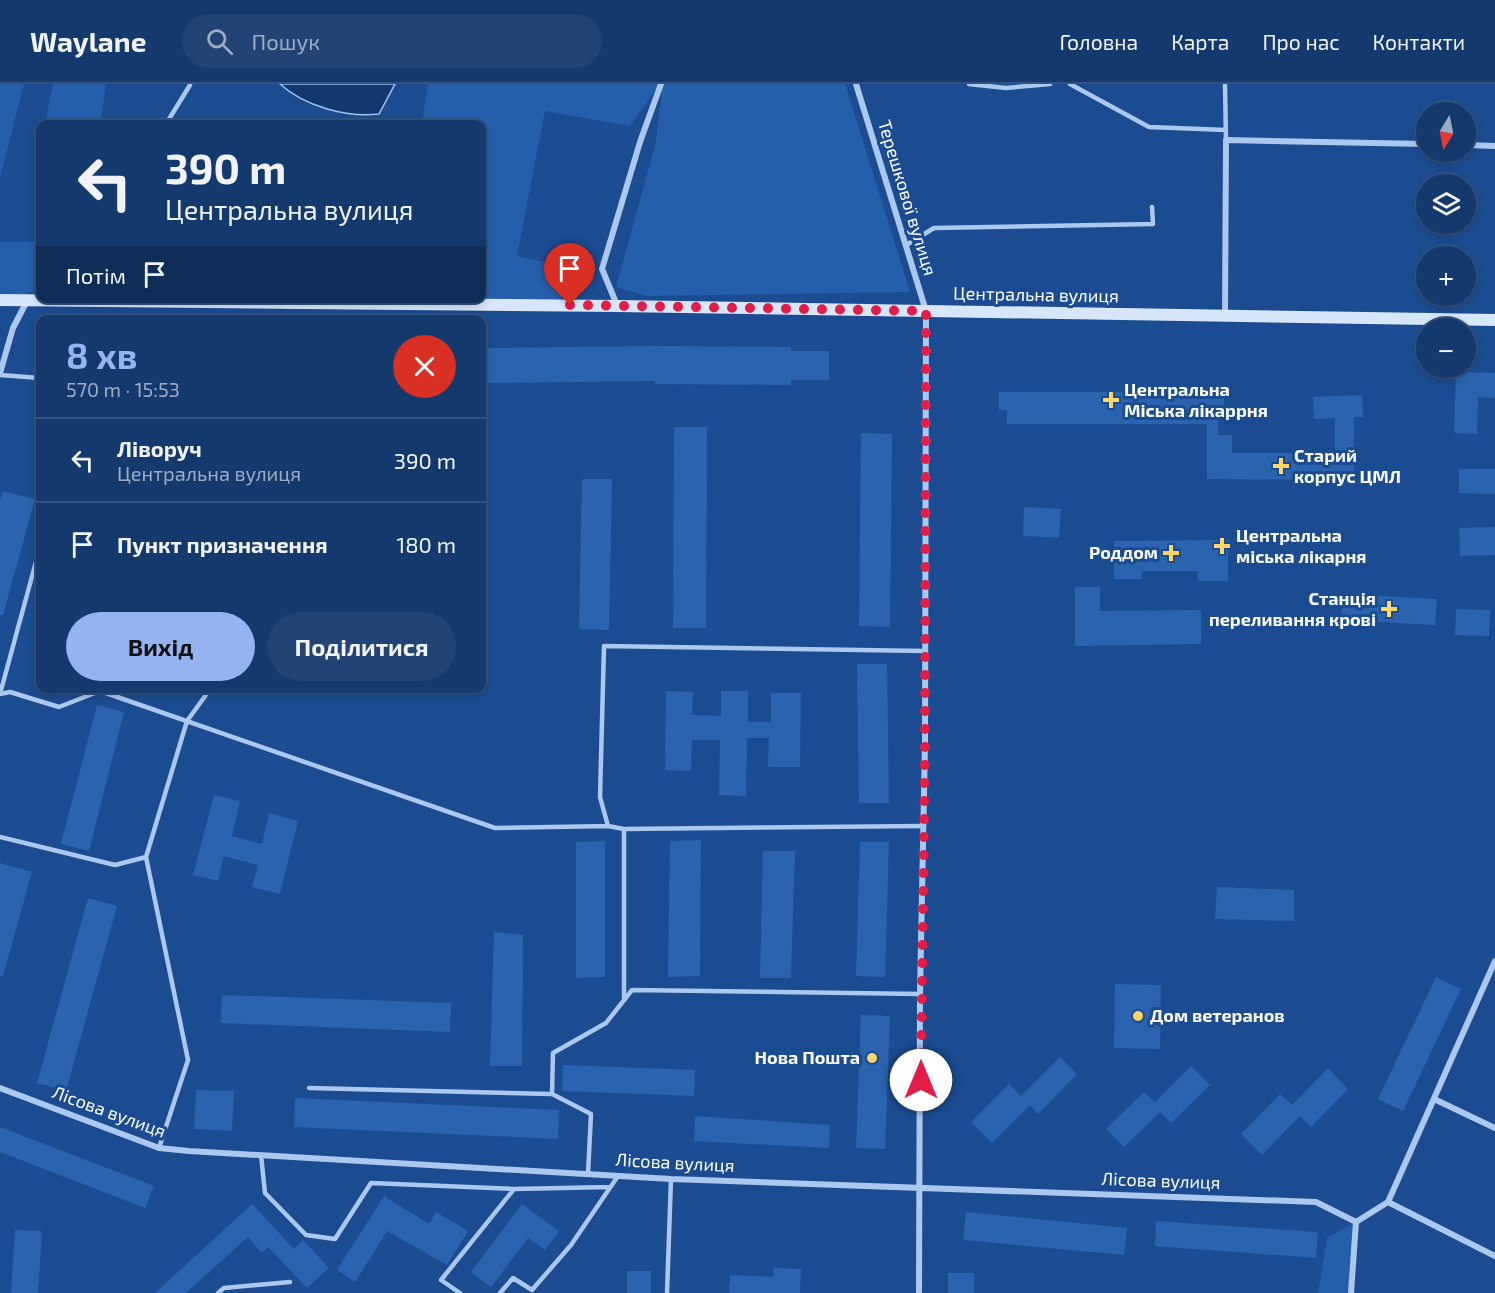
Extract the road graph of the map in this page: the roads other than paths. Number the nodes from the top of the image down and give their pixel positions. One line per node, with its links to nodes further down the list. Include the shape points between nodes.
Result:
1 (662, 84): 21 (street, via 640,142 602,269)
2 (856, 84): 16 (street, Терешкової вулиця)
3 (969, 84): 7 (lane, via 1006,88)
4 (1050, 84): 7 (lane)
5 (1070, 84): 10 (lane, via 1149,127)
6 (1225, 84): 10 (lane)
7 (1015, 85)
8 (190, 86): 9 (lane)
9 (169, 120)
10 (1226, 130): 11 (lane)
11 (1226, 140): 12 (street); 23 (street)
12 (1416, 144)
13 (1476, 145): 14 (street)
14 (1495, 146)
15 (1152, 207): 16 (lane, via 1153,224 934,228)
16 (908, 244): 22 (street, Терешкової вулиця)
17 (0, 300): 18 (main road, Центральна вулиця)
18 (27, 301): 19 (main road, Центральна вулиця); 25 (street, via 13,328)
19 (36, 301)
20 (433, 303): 21 (main road, Центральна вулиця)
21 (617, 306): 22 (main road, Центральна вулиця)
22 (926, 311): 23 (main road, Центральна вулиця); 28 (street, Терешкової вулиця)
23 (1225, 315): 24 (main road, Центральна вулиця)
24 (1495, 320)
25 (0, 374): 26 (lane)
26 (36, 378)
27 (36, 562): 29 (lane, via 0,694 10,692 59,707)
28 (925, 651): 33 (lane, via 604,646 600,797); 34 (street, Терешкової вулиця)
29 (93, 693)
30 (108, 693): 32 (lane)
31 (207, 693): 32 (lane)
32 (187, 721): 33 (lane, via 495,828); 37 (lane)
33 (608, 826): 35 (lane)
34 (924, 826): 35 (lane); 39 (street, Терешкової вулиця)
35 (624, 829): 40 (lane)
36 (0, 837): 37 (lane, via 115,865)
37 (146, 857): 46 (lane, via 188,1060)
38 (1495, 961): 44 (street)
39 (920, 994): 40 (lane, via 633,990); 52 (street, Терешкової вулиця)
40 (624, 1000): 43 (lane, via 606,1023 553,1053)
41 (0, 1088): 46 (street, Лісова вулиця)
42 (309, 1088): 43 (lane)
43 (552, 1094): 48 (lane, via 591,1114)
44 (1434, 1099): 45 (street); 54 (street)
45 (1495, 1128)
46 (159, 1148): 47 (street, Лісова вулиця)
47 (261, 1155): 48 (street, Лісова вулиця); 53 (lane, via 265,1192 306,1235 335,1239 370,1183)
48 (588, 1174): 49 (street, Лісова вулиця)
49 (618, 1176): 50 (street, Лісова вулиця); 51 (lane)
50 (671, 1179): 52 (street, Лісова вулиця); 61 (lane)
51 (610, 1187): 53 (lane); 60 (lane, via 571,1245 532,1290 513,1278)
52 (921, 1188): 55 (street, Лісова вулиця, via 1316,1202); 62 (street, Терешкової вулиця)
53 (514, 1189): 59 (lane, via 441,1281)
54 (1388, 1202): 55 (street); 56 (street)
55 (1356, 1222): 63 (street)
56 (1495, 1256)
57 (290, 1282): 58 (lane, via 224,1288)
58 (218, 1293)
59 (460, 1293)
60 (500, 1293)
61 (667, 1293)
62 (919, 1293)
63 (1351, 1293)

